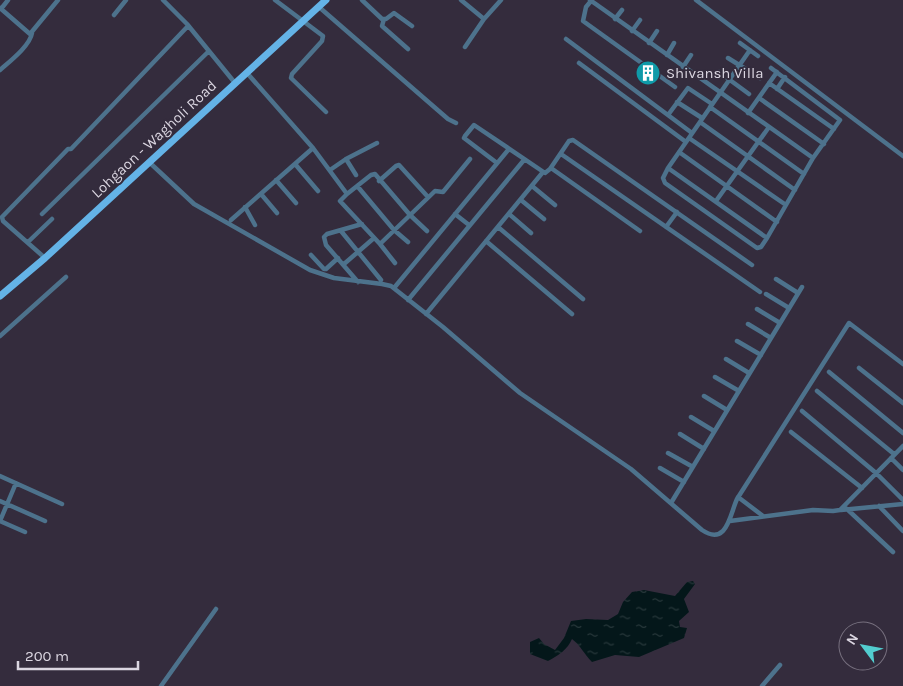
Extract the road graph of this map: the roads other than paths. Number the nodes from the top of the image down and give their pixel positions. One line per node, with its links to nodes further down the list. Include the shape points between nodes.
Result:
1 (8, 0): 13 (street)
2 (58, 0): 25 (street)
3 (126, 0): 15 (street)
4 (163, 0): 21 (street)
5 (275, 0): 20 (street)
6 (326, 0): 12 (main road, Lohgaon - Wagholi Road)
7 (362, 0): 18 (street)
8 (461, 0): 16 (street)
9 (501, 0): 16 (street)
10 (696, 0): 74 (street)
11 (590, 1): 17 (street); 51 (street, via 583,21)
12 (319, 7): 20 (main road, Lohgaon - Wagholi Road); 62 (street)
13 (0, 8): 25 (street, via 28,34)
14 (622, 10): 17 (street)
15 (114, 15)
16 (484, 19): 30 (street)
17 (615, 19): 23 (street)
18 (384, 20): 22 (street, via 394,13); 31 (street, via 382,26)
19 (640, 20): 23 (street)
20 (303, 22): 43 (main road, Lohgaon - Wagholi Road); 58 (street, via 322,34 323,39 291,78)
21 (188, 26): 33 (street); 129 (street, via 72,150 68,149 2,217)
22 (412, 26)
23 (632, 31): 27 (street)
24 (657, 31): 27 (street)
25 (32, 33): 42 (street, via 26,44)
26 (566, 39): 60 (street)
27 (649, 43): 34 (street)
28 (740, 43): 32 (street)
29 (674, 44): 34 (street)
30 (465, 47)
31 (408, 49)
32 (750, 50): 36 (street); 39 (street)
33 (209, 51): 49 (street); 108 (street)
34 (667, 55): 40 (street)
35 (691, 55): 40 (street)
36 (758, 56)
37 (728, 58): 39 (street)
38 (579, 63): 66 (street)
39 (739, 66): 46 (street); 48 (street)
40 (683, 67): 53 (street)
41 (771, 68): 45 (street)
42 (0, 70)
43 (247, 72): 49 (main road, Lohgaon - Wagholi Road); 70 (street)
44 (719, 72): 48 (street)
45 (777, 72): 47 (street); 50 (street)
46 (760, 78)
47 (785, 78): 52 (street); 64 (street, via 839,118)
48 (730, 79): 53 (street); 54 (street)
49 (235, 83): 80 (main road, Lohgaon - Wagholi Road)
50 (769, 83): 52 (street); 55 (street)
51 (675, 87)
52 (777, 89): 64 (street)
53 (720, 93): 57 (street); 59 (street)
54 (749, 94)
55 (759, 98): 59 (street); 69 (street)
56 (677, 102): 57 (street, via 688,88); 60 (street); 61 (street)
57 (711, 106): 61 (street); 67 (street)
58 (326, 112)
59 (748, 112): 63 (street)
60 (668, 115): 65 (street)
61 (701, 120): 65 (street); 75 (street)
62 (456, 123)
63 (769, 127): 67 (street); 76 (street)
64 (834, 129): 69 (street)
65 (692, 132): 66 (street)
66 (687, 140): 72 (street); 87 (street)
67 (759, 142): 75 (street); 88 (street)
68 (376, 143): 77 (street)
69 (824, 144): 76 (street)
70 (313, 148): 82 (street); 85 (street)
71 (509, 149): 79 (street); 81 (street); 81 (street, via 476,124 464,136)
72 (679, 152): 84 (street); 93 (street)
73 (561, 154): 83 (street); 106 (street, via 573,140); 120 (street)
74 (903, 156)
75 (748, 157): 87 (street); 95 (street)
76 (814, 158): 88 (street)
77 (346, 159): 85 (street); 89 (street)
78 (470, 159): 99 (street, via 443,192 435,191)
79 (524, 160): 86 (street); 118 (street)
80 (149, 162): 134 (main road, Lohgaon - Wagholi Road); 142 (street, via 188,199 310,270)
81 (497, 163): 109 (street)
82 (295, 164): 90 (street); 96 (street)
83 (551, 168): 86 (street, via 547,173); 124 (street)
84 (668, 168): 101 (street); 127 (street, via 662,178 665,183 758,248)
85 (330, 170): 98 (street)
86 (543, 172): 92 (street)
87 (737, 172): 93 (street); 104 (street)
88 (804, 174): 95 (street)
89 (356, 175)
90 (276, 180): 97 (street); 102 (street)
91 (379, 181): 94 (street, via 373,174); 99 (street, via 399,166); 111 (street)
92 (532, 186): 100 (street); 103 (street)
93 (727, 186): 101 (street); 115 (street)
94 (358, 187): 98 (street); 121 (street)
95 (795, 190): 104 (street)
96 (318, 191)
97 (261, 194): 105 (street); 107 (street)
98 (348, 194): 116 (street, via 340,201)
99 (428, 197): 111 (street)
100 (520, 200): 110 (street); 113 (street)
101 (716, 201): 127 (street)
102 (296, 204)
103 (555, 205)
104 (786, 205): 115 (street)
105 (245, 207): 114 (street); 117 (street)
106 (677, 212): 120 (street); 138 (street)
107 (277, 213)
108 (42, 214)
109 (455, 214): 118 (street); 144 (street)
110 (509, 214): 119 (street); 125 (street)
111 (410, 215): 121 (street); 123 (street)
112 (52, 219): 129 (street)
113 (544, 219)
114 (231, 220)
115 (777, 222): 127 (street)
116 (362, 224): 122 (street); 126 (street)
117 (255, 225)
118 (469, 225): 150 (street)
119 (498, 227): 128 (street); 149 (street)
120 (666, 227): 145 (street)
121 (394, 230): 130 (street); 131 (street)
122 (341, 231): 132 (street); 135 (street, via 324,237 326,245)
123 (427, 231)
124 (640, 231)
125 (531, 233)
126 (374, 238): 131 (street); 132 (street)
127 (767, 238)
128 (486, 241): 153 (street); 154 (street)
129 (28, 242): 134 (street)
130 (408, 242)
131 (380, 244): 136 (street)
132 (358, 252): 137 (street); 141 (street)
133 (311, 255): 135 (street, via 324,269)
134 (45, 258): 148 (main road, Lohgaon - Wagholi Road)
135 (338, 258): 137 (street)
136 (395, 263)
137 (344, 264): 142 (street)
138 (752, 265)
139 (66, 277): 157 (street)
140 (776, 279): 146 (street)
141 (381, 280)
142 (358, 282): 144 (street)
143 (802, 287): 146 (street)
144 (394, 288): 150 (street)
145 (760, 292)
146 (798, 293): 151 (street)
147 (766, 294): 151 (street)
148 (0, 296)
149 (583, 299)
150 (408, 300): 153 (street)
151 (789, 308): 155 (street)
152 (758, 309): 155 (street)
153 (426, 314): 193 (street, via 520,393 631,469)
154 (572, 314)
155 (780, 323): 158 (street)
156 (748, 324): 158 (street)
157 (0, 336)
158 (770, 338): 160 (street)
159 (737, 341): 160 (street)
160 (760, 355): 165 (street)
161 (726, 359): 165 (street)
162 (903, 364): 190 (street, via 849,323)
163 (859, 368): 170 (street)
164 (828, 372): 176 (street)
165 (749, 373): 167 (street)
166 (715, 377): 167 (street)
167 (738, 391): 171 (street)
168 (817, 391): 181 (street)
169 (704, 396): 171 (street)
170 (903, 403)
171 (727, 410): 174 (street)
172 (802, 412): 185 (street)
173 (691, 417): 174 (street)
174 (714, 431): 179 (street)
175 (791, 432): 189 (street)
176 (903, 433)
177 (680, 434): 179 (street)
178 (903, 446): 181 (street)
179 (704, 449): 182 (street)
180 (668, 453): 182 (street)
181 (893, 456): 184 (street); 185 (street)
182 (693, 467): 187 (street)
183 (660, 468): 187 (street)
184 (903, 470)
185 (876, 473): 189 (street); 192 (street)
186 (0, 476): 188 (street)
187 (684, 482): 193 (street)
188 (16, 483): 194 (street); 195 (street)
189 (862, 488): 198 (street)
190 (738, 497): 199 (street); 201 (street)
191 (0, 501): 194 (street)
192 (903, 502): 196 (street)
193 (671, 503): 201 (street, via 709,534 723,531)
194 (7, 504): 200 (street); 203 (street, via 0,521)
195 (62, 504)
196 (878, 506): 197 (street); 202 (street)
197 (847, 509): 198 (street); 204 (street)
198 (840, 510): 199 (street)
199 (762, 516): 201 (street)
200 (45, 521)
201 (730, 521)
202 (903, 531)
203 (25, 532)
204 (893, 552)
205 (216, 610): 207 (street)
206 (780, 665): 208 (street)
207 (161, 686)
208 (762, 686)

